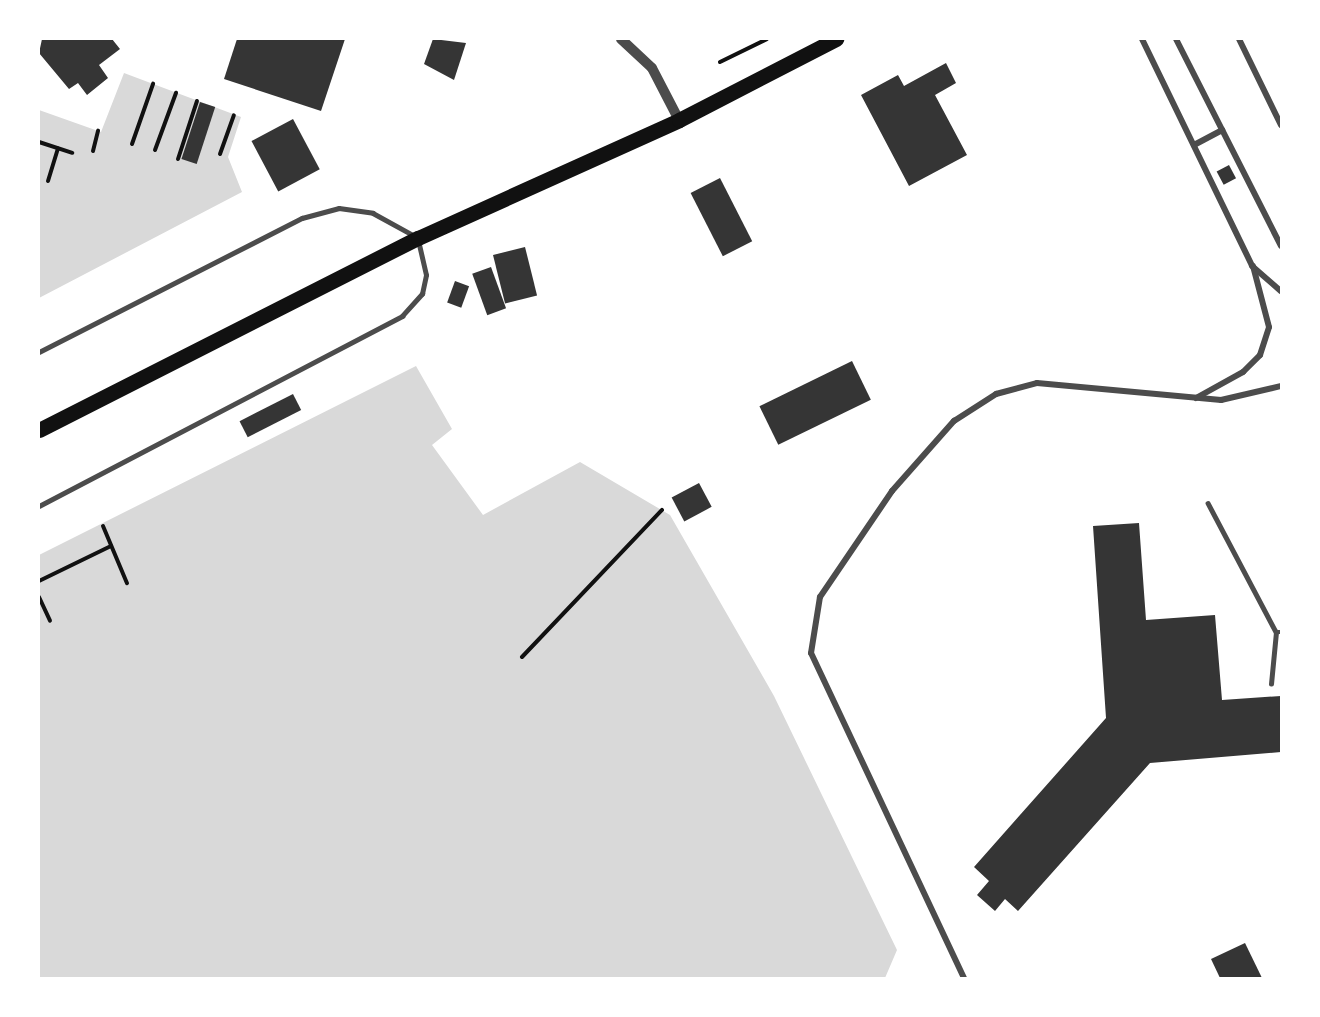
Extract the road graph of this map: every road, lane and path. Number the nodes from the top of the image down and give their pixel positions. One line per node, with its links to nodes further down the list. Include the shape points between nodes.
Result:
1 (621, 39): 12 (street, via 652,68)
2 (767, 39): 7 (path)
3 (836, 39): 12 (main road)
4 (1142, 39): 18 (street)
5 (1176, 39): 14 (street)
6 (1239, 39): 13 (street)
7 (720, 62)
8 (153, 84): 17 (path)
9 (176, 93): 20 (path)
10 (197, 101): 24 (path)
11 (234, 115): 23 (path)
12 (679, 120): 26 (main road)
13 (1281, 125)
14 (1222, 130): 18 (street); 27 (street)
15 (98, 131): 21 (path)
16 (39, 142): 19 (path)
17 (132, 144)
18 (1194, 145): 28 (street)
19 (58, 148): 22 (path); 25 (path)
20 (155, 150)
21 (93, 151)
22 (72, 153)
23 (220, 154)
24 (178, 159)
25 (48, 181)
26 (418, 238): 30 (lane, via 374,213 339,208 302,218); 33 (main road); 35 (lane, via 426,275 422,294 402,316)
27 (1281, 246)
28 (1252, 266): 29 (street); 32 (street, via 1269,327 1260,355 1243,372)
29 (1281, 291)
30 (39, 352)
31 (1281, 386): 32 (street, via 1221,400)
32 (1196, 398): 46 (street, via 1038,383 996,394 954,421 892,491 820,597 810,653 829,703)
33 (39, 430)
34 (1208, 503): 43 (lane)
35 (39, 506)
36 (662, 510): 44 (path)
37 (103, 526): 38 (path)
38 (111, 546): 39 (path); 40 (path)
39 (39, 581)
40 (127, 583)
41 (39, 597): 42 (path)
42 (50, 621)
43 (1279, 632): 45 (lane)
44 (522, 657)
45 (1271, 684)
46 (964, 978)

